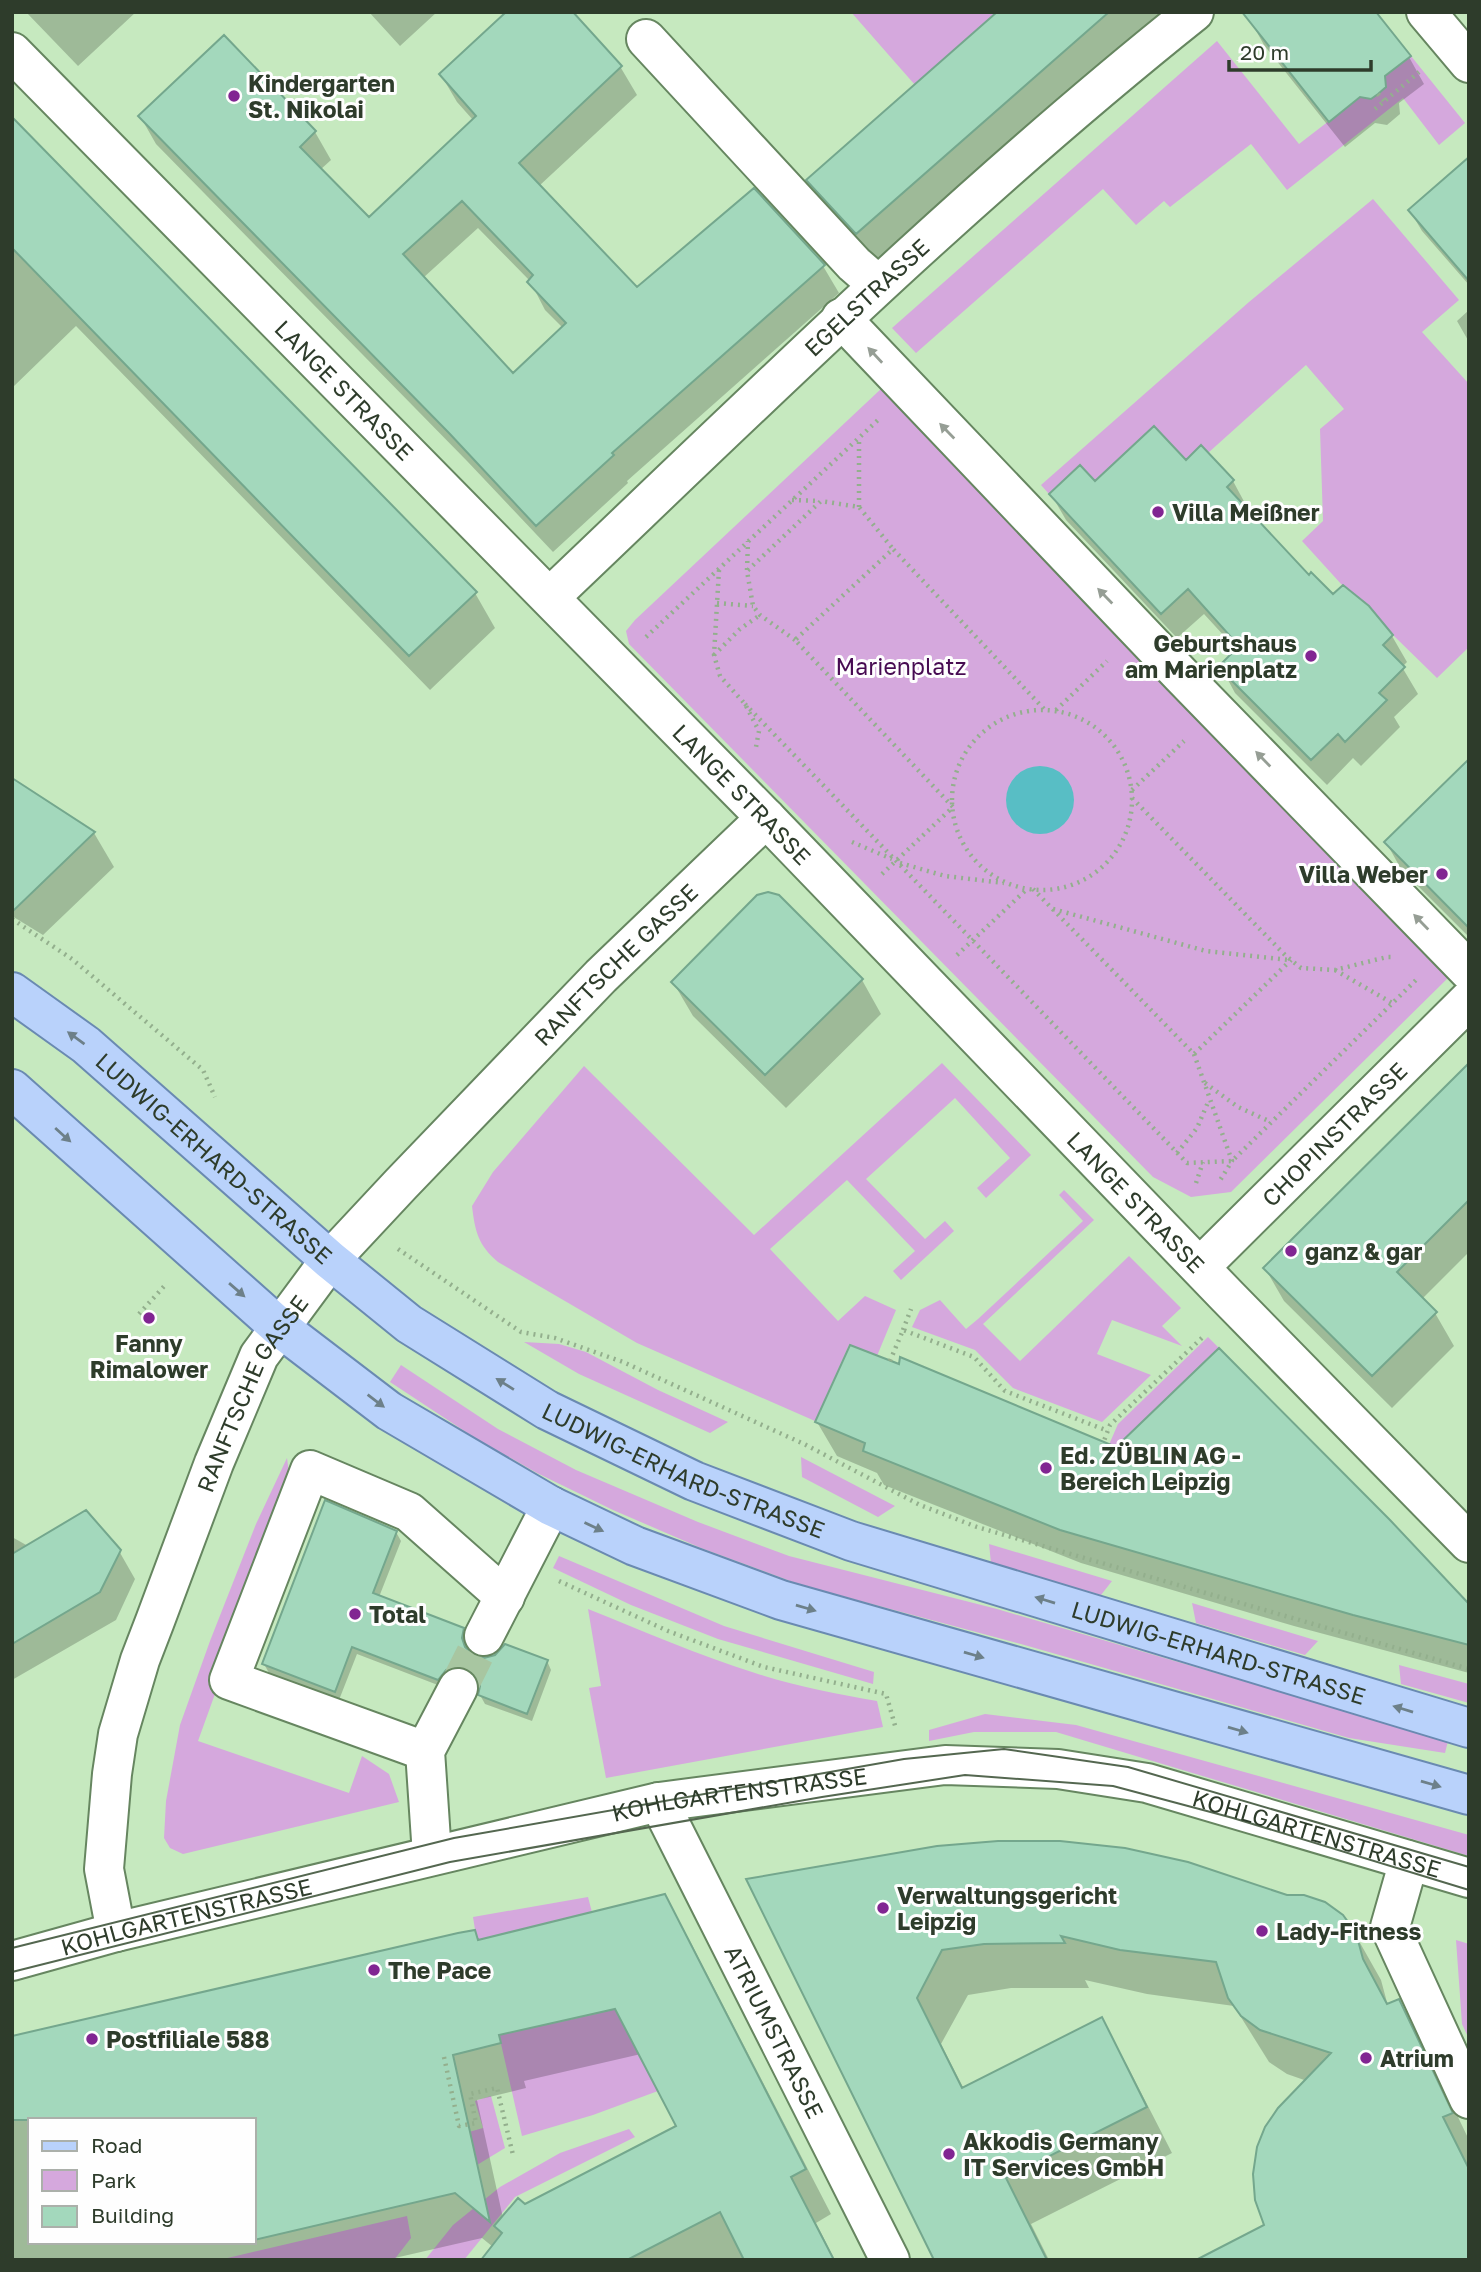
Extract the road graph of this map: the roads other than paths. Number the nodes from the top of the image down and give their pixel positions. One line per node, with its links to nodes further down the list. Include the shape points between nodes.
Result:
1 (1194, 12): 6 (street, EGELSTRASSE, via 1101,86)
2 (1426, 12): 5 (street)
3 (646, 39): 6 (street)
4 (12, 52): 8 (street, LANGE STRASSE)
5 (1469, 63)
6 (878, 285): 7 (street, EGELSTRASSE)
7 (841, 318): 8 (street, EGELSTRASSE); 10 (street, one-way to 7)
8 (550, 597): 9 (street, LANGE STRASSE)
9 (766, 818): 14 (street, RANFTSCHE GASSE, via 601,976); 15 (street, LANGE STRASSE)
10 (1469, 971)
11 (12, 992): 14 (main road, LUDWIG-ERHARD-STRASSE, one-way to 11, via 86,1045)
12 (1469, 1000): 15 (street, CHOPINSTRASSE)
13 (12, 1089): 16 (main road, one-way to 16)
14 (330, 1260): 16 (street, RANFTSCHE GASSE); 22 (main road, LUDWIG-ERHARD-STRASSE, one-way to 14, via 851,1541 694,1481 535,1403 409,1324)
15 (1200, 1267): 18 (street, LANGE STRASSE)
16 (279, 1327): 17 (main road, one-way to 17, via 388,1411); 29 (street, RANFTSCHE GASSE, via 253,1368 214,1463 140,1660 118,1734 104,1869)
17 (551, 1506): 19 (street); 24 (main road, one-way to 24, via 635,1546 780,1600)
18 (1469, 1543)
19 (505, 1597): 20 (street); 23 (street, via 409,1512 310,1470 229,1680)
20 (484, 1636)
21 (458, 1688): 23 (street)
22 (1469, 1728)
23 (425, 1751): 26 (street)
24 (1469, 1795)
25 (659, 1802): 26 (street, KOHLGARTENSTRASSE); 27 (street, KOHLGARTENSTRASSE, via 945,1765 1058,1769 1147,1783); 32 (street, ATRIUMSTRASSE)
26 (432, 1855): 29 (street, KOHLGARTENSTRASSE)
27 (1407, 1860): 28 (street, KOHLGARTENSTRASSE); 31 (street, via 1390,1927)
28 (1469, 1878)
29 (116, 1932): 30 (street, KOHLGARTENSTRASSE)
30 (12, 1961)
31 (1469, 2099)
32 (890, 2260)

